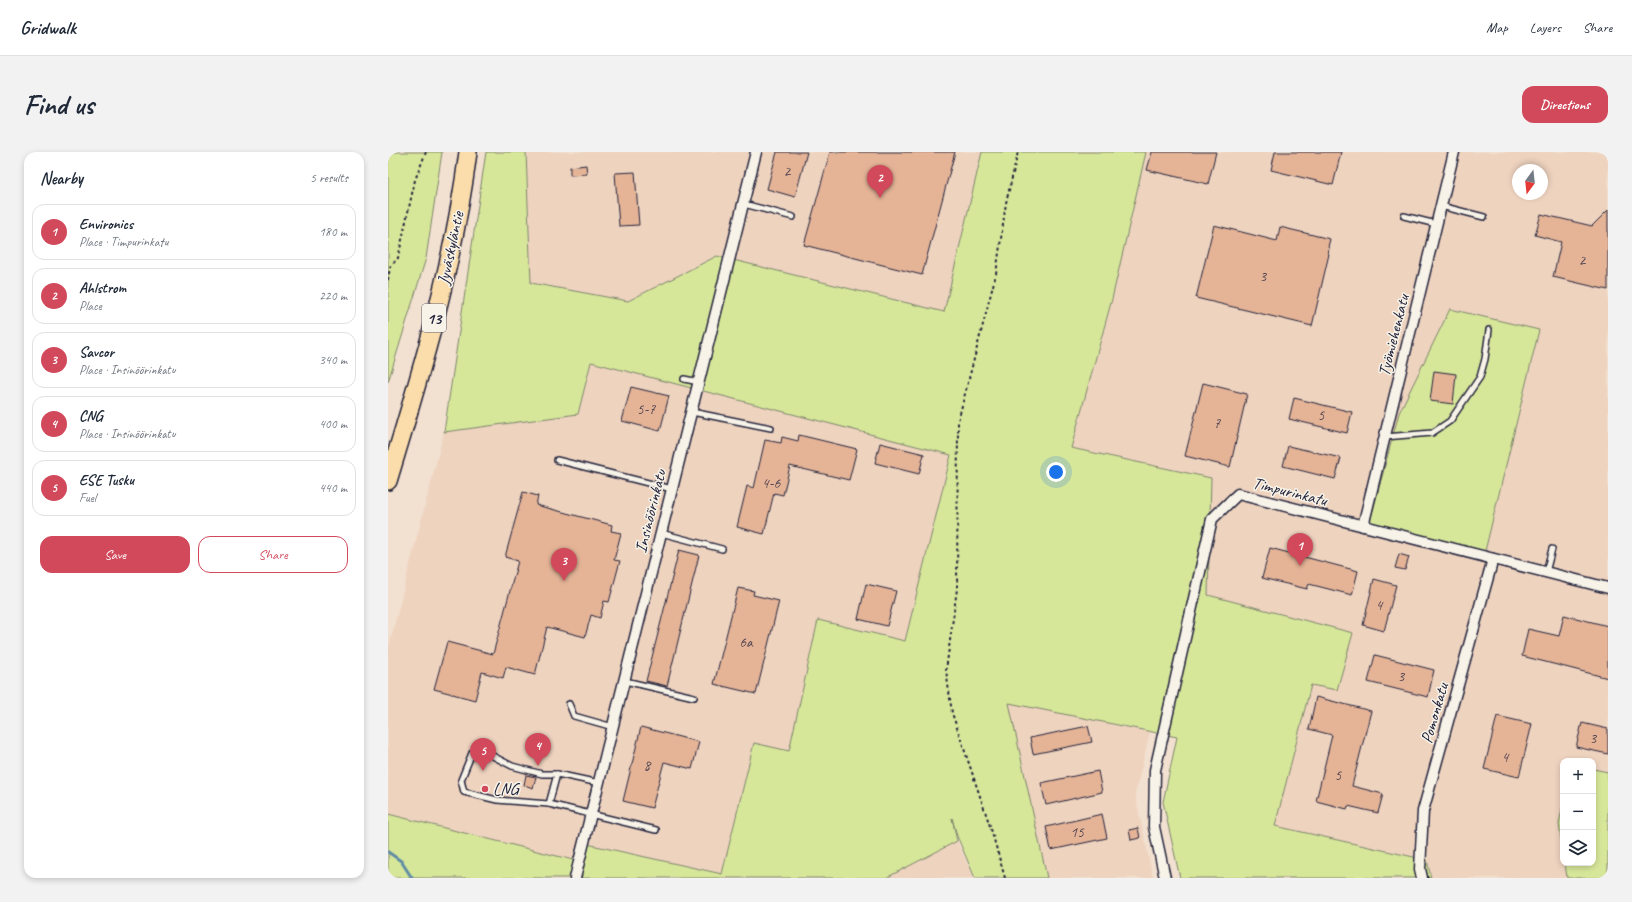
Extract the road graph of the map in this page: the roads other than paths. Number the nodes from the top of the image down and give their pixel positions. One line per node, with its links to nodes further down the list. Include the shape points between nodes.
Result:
1 (468, 152): 17 (highway, Jyväskyläntie / 13, via 448,264)
2 (756, 152): 4 (street, Insinöörinkatu)
3 (1454, 152): 5 (street, Työmiehenkatu)
4 (744, 204): 7 (lane); 12 (street, Insinöörinkatu)
5 (1441, 206): 8 (lane); 9 (street, Työmiehenkatu)
6 (1404, 216): 9 (lane)
7 (793, 217)
8 (1484, 217)
9 (1436, 224): 15 (street, Työmiehenkatu)
10 (1489, 330): 15 (lane, via 1480,376 1450,421 1432,433)
11 (684, 379): 12 (lane)
12 (700, 382): 13 (street, Insinöörinkatu)
13 (692, 412): 14 (lane); 18 (street, Insinöörinkatu)
14 (772, 428)
15 (1385, 437): 19 (street, Työmiehenkatu)
16 (557, 460): 18 (lane)
17 (388, 481)
18 (672, 489): 20 (street, Insinöörinkatu)
19 (1363, 526): 23 (street, Timpurinkatu); 36 (street, Timpurinkatu, via 1238,494 1212,519 1155,770 1154,827)
20 (661, 534): 22 (lane); 26 (street, Insinöörinkatu)
21 (1552, 548): 24 (lane)
22 (722, 549)
23 (1494, 559): 24 (street, Timpurinkatu); 37 (street, Pomonkatu, via 1423,811 1420,870)
24 (1546, 572): 25 (street, Timpurinkatu)
25 (1608, 588)
26 (624, 681): 27 (lane); 29 (street, Insinöörinkatu)
27 (694, 697)
28 (569, 704): 29 (lane, via 574,716)
29 (613, 727): 31 (street, Insinöörinkatu)
30 (557, 774): 31 (lane); 32 (lane); 32 (lane, via 542,774 512,766 486,752 472,753 461,780 464,792 497,800)
31 (599, 783): 33 (street, Insinöörinkatu)
32 (550, 804): 33 (lane)
33 (591, 815): 34 (lane); 35 (street, Insinöörinkatu)
34 (656, 830)
35 (575, 878)
36 (1164, 878)
37 (1422, 878)

